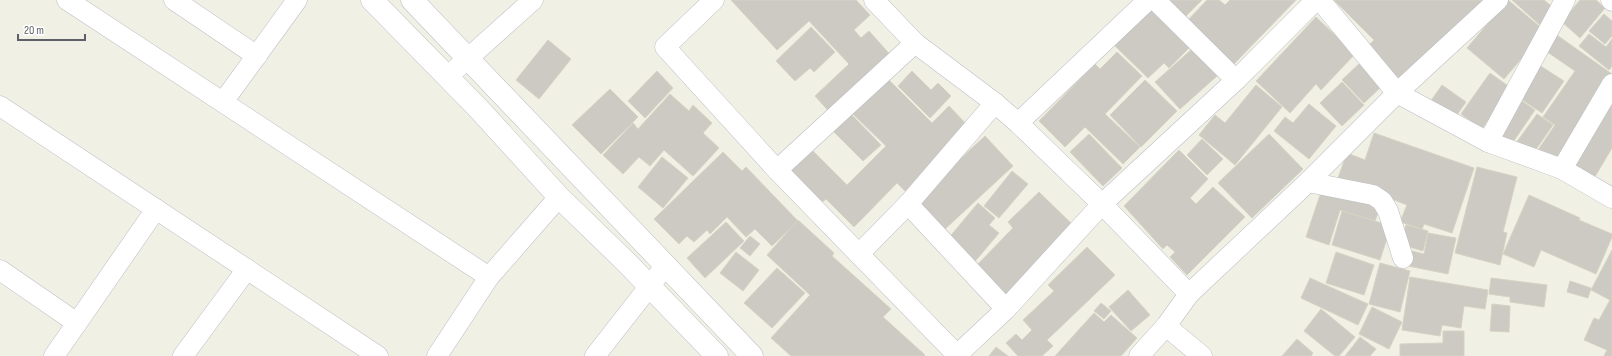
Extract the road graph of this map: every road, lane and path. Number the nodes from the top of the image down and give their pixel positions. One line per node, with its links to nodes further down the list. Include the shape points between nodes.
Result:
1 (68, 0): 22 (street)
2 (174, 0): 16 (street)
3 (297, 0): 16 (street)
4 (372, 0): 18 (street)
5 (412, 0): 17 (street)
6 (533, 0): 17 (street)
7 (714, 0): 28 (street, via 665,47)
8 (874, 0): 15 (street)
9 (1148, 0): 25 (street)
10 (1156, 0): 19 (street)
11 (1316, 0): 19 (street)
12 (1320, 0): 21 (street)
13 (1498, 0): 21 (street)
14 (1565, 0): 26 (street)
15 (915, 44): 23 (street); 28 (street)
16 (257, 56): 22 (street)
17 (468, 57): 18 (street); 37 (street)
18 (448, 77): 30 (street)
19 (1236, 80): 33 (street)
20 (1612, 84): 27 (street)
21 (1397, 92): 26 (street); 29 (street)
22 (223, 102): 40 (street)
23 (994, 103): 25 (street); 32 (street)
24 (0, 106): 34 (street)
25 (1018, 122): 33 (street)
26 (1488, 142): 27 (street)
27 (1562, 169): 31 (street)
28 (777, 170): 35 (street)
29 (1308, 182): 36 (street, via 1373,195 1382,200); 42 (street)
30 (559, 196): 40 (street); 41 (street)
31 (1612, 198)
32 (908, 204): 35 (street); 43 (street)
33 (1102, 204): 42 (street); 43 (street)
34 (156, 209): 38 (street); 44 (street)
35 (859, 254): 53 (street)
36 (1403, 258)
37 (666, 265): 41 (street); 52 (street)
38 (247, 269): 47 (street); 48 (street)
39 (0, 270): 44 (street)
40 (489, 277): 49 (street)
41 (650, 286): 50 (street); 51 (street)
42 (1189, 294): 45 (street)
43 (1006, 309): 53 (street)
44 (77, 323): 46 (street)
45 (1166, 326): 54 (street); 55 (street)
46 (54, 356)
47 (183, 356)
48 (378, 356)
49 (437, 356)
50 (595, 356)
51 (717, 356)
52 (752, 356)
53 (957, 356)
54 (1139, 356)
55 (1202, 356)

